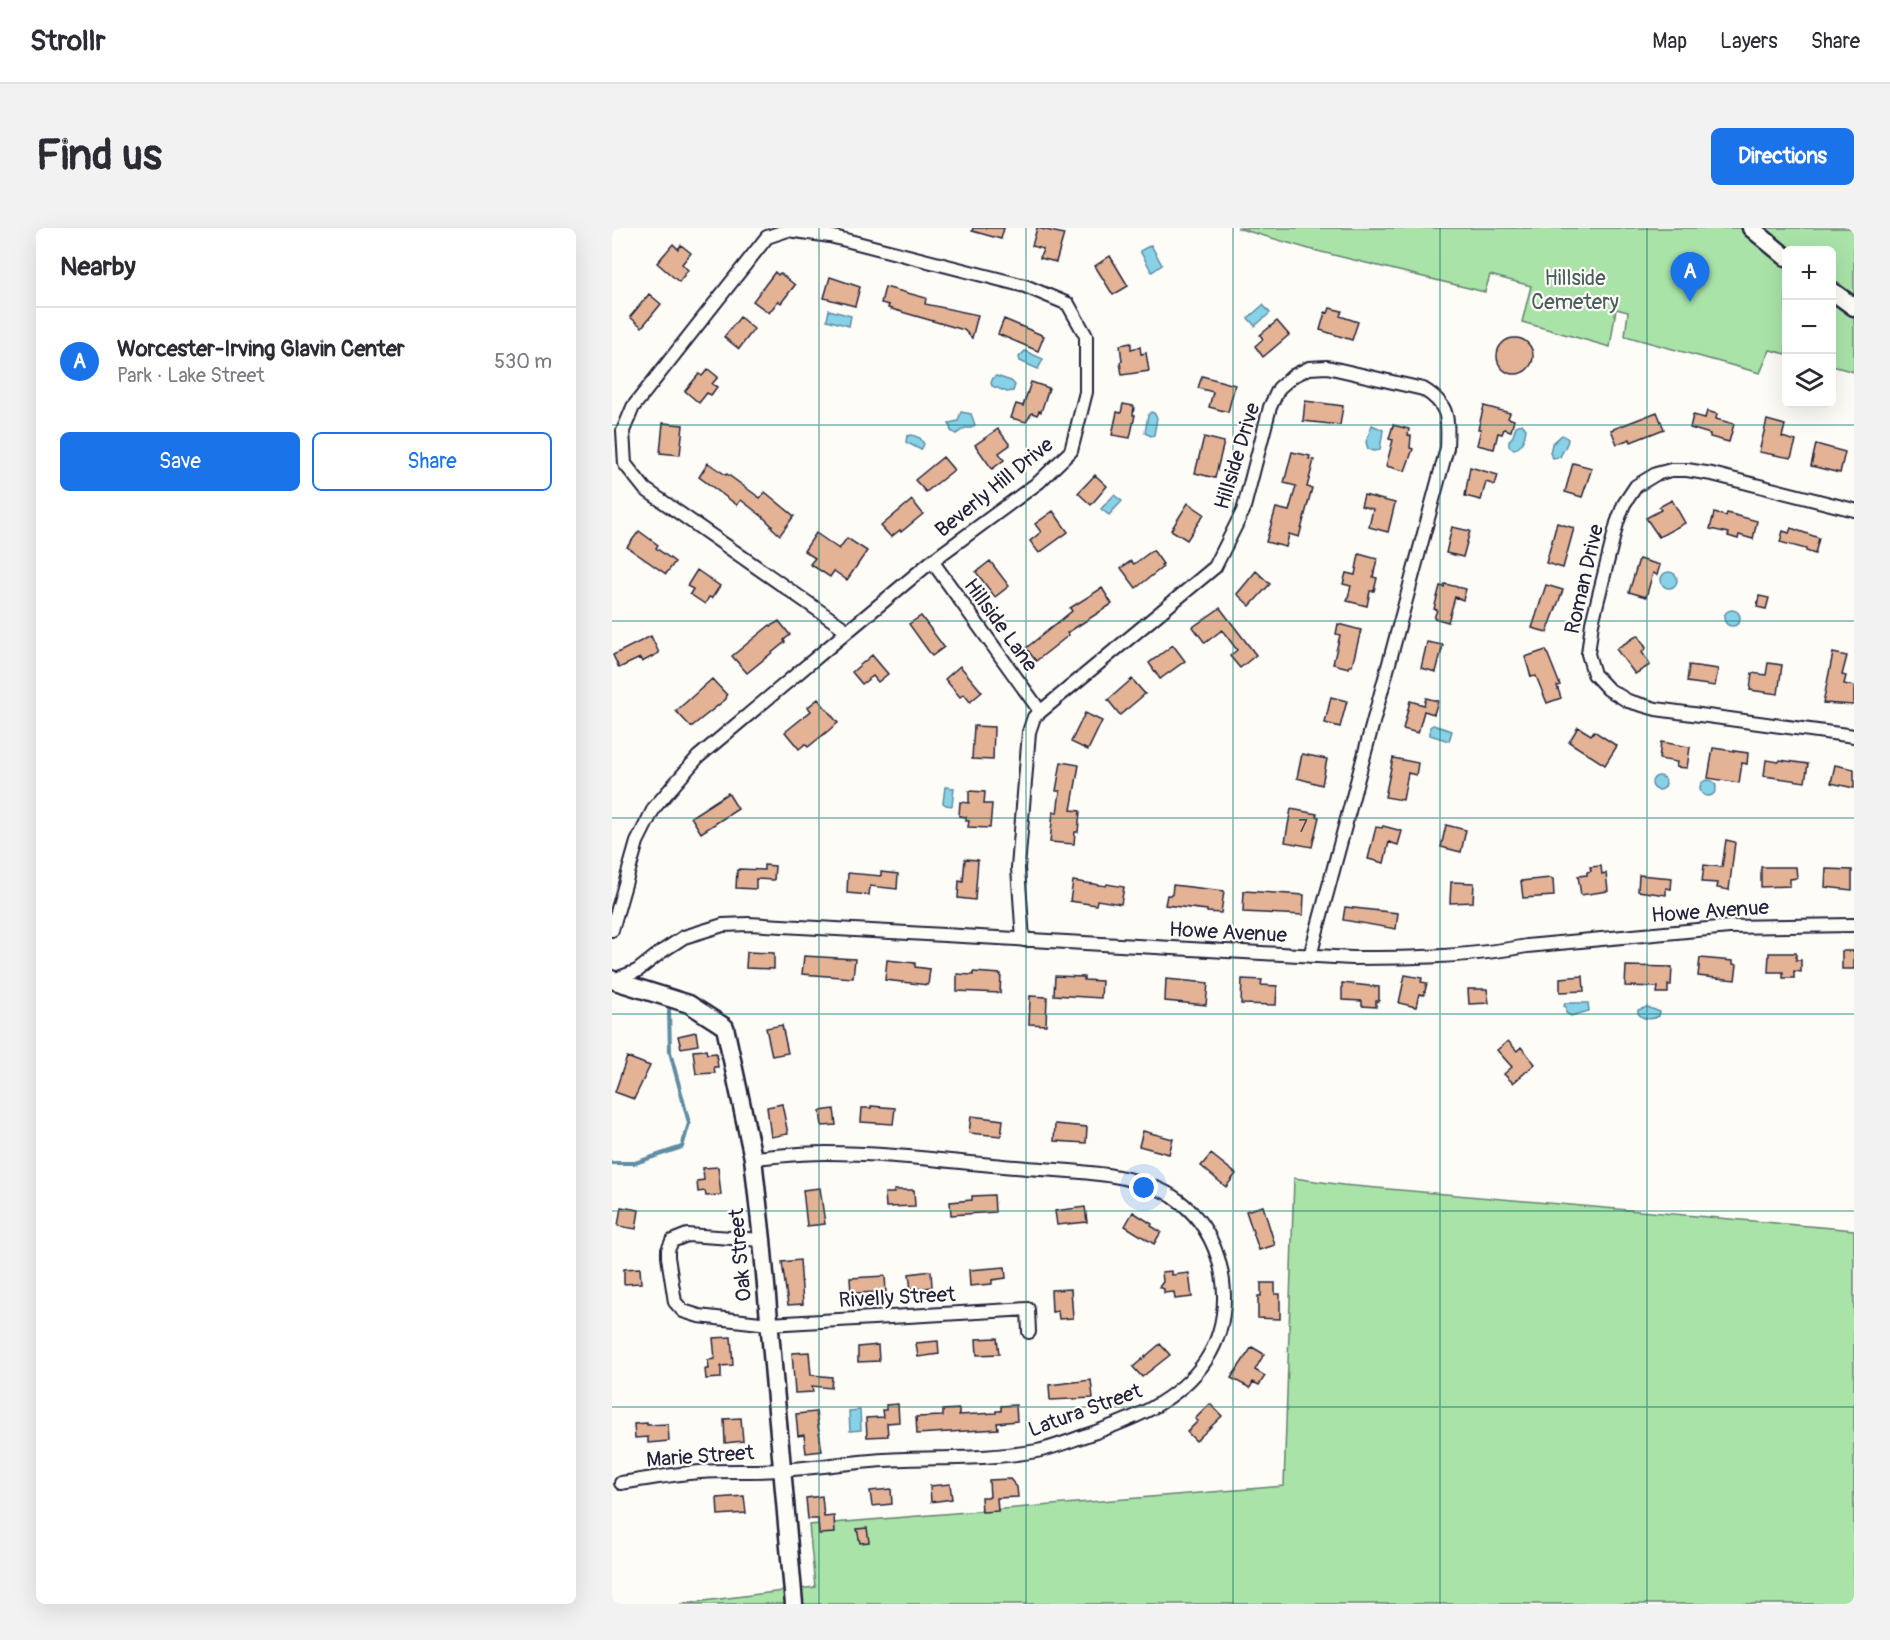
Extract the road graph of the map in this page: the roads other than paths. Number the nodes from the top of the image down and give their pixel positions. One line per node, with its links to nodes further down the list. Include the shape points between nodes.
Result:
1 (1751, 228): 2 (street)
2 (1782, 254)
3 (1836, 294): 4 (street)
4 (1854, 307)
5 (1854, 510): 9 (street, Roman Drive, via 1712,474 1671,470 1648,477 1633,490 1618,517 1588,648 1591,668 1602,685 1642,706)
6 (932, 561): 7 (street, Beverly Hill Drive); 7 (street, Beverly Hill Drive, via 1039,482 1071,450 1086,393 1086,336 1068,304 1025,285 830,236 788,230 767,237 633,407 623,431 625,464 645,489); 8 (street, Hillside Lane)
7 (848, 631): 11 (street, Beverly Hill Drive, via 698,758 654,808 637,842)
8 (1040, 711): 12 (street, Hillside Drive, via 1029,732 1018,868); 13 (street, Hillside Drive, via 1215,567 1243,511 1270,407 1280,388 1293,376 1309,368 1335,368 1423,389 1437,398 1445,409 1448,424 1447,448)
9 (1854, 736)
10 (1854, 926): 13 (street, Howe Avenue, via 1729,927 1426,957)
11 (612, 930)
12 (1023, 940): 13 (street, Howe Avenue); 14 (street, Howe Avenue, via 723,925 684,937 637,971)
13 (1310, 956)
14 (612, 979): 15 (street, Oak Street, via 689,1004 725,1027)
15 (753, 1158): 16 (street, Oak Street); 19 (street, Latura Street, via 822,1153 887,1155 1136,1182 1173,1197 1201,1223 1216,1251 1223,1284 1219,1330 1206,1364 1172,1396 1132,1418 1040,1450)
16 (762, 1240): 17 (street, Oak Street); 17 (street, Rivelly Street, via 687,1235 672,1240 668,1257 673,1296 683,1311)
17 (769, 1324): 18 (street, Rivelly Street, via 1028,1309); 19 (street, Oak Street)
18 (1029, 1332)
19 (782, 1470): 20 (street, Marie Street, via 703,1472); 21 (street, Oak Street)
20 (621, 1483)
21 (794, 1604)

